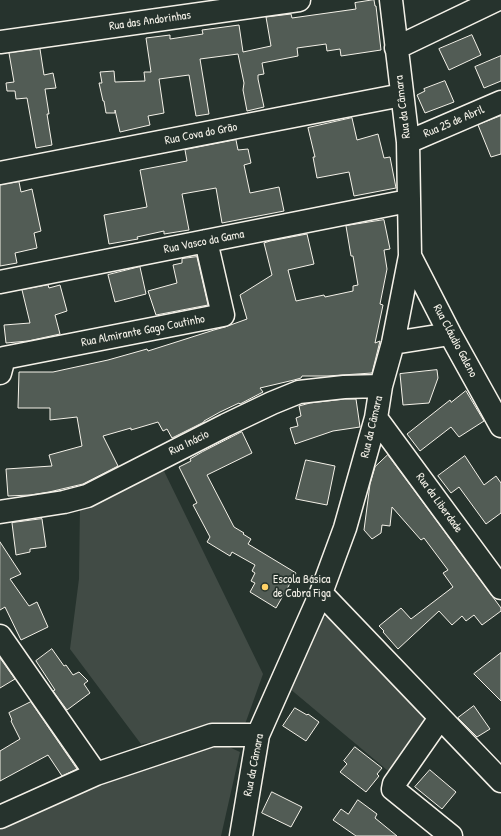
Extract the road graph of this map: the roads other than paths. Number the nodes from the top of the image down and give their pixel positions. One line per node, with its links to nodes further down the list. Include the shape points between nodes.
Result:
1 (300, 0): 4 (street, Rua das Andorinhas)
2 (391, 0): 5 (street, Rua da Câmara)
3 (496, 0): 5 (street)
4 (0, 42)
5 (396, 48): 6 (street, Rua da Câmara)
6 (402, 95): 8 (street, Rua da Câmara); 9 (street, Rua Cova do Grão)
7 (501, 102): 8 (street, Rua 25 de Abril)
8 (408, 142): 10 (street, Rua da Câmara)
9 (0, 172)
10 (408, 202): 11 (street, Rua Vasco da Gama); 12 (street, Rua da Câmara)
11 (206, 241): 13 (street, Rua Vasco da Gama); 16 (street, Rua Almirante Gago Coutinho, via 223,315 4,358)
12 (410, 256): 14 (street, Rua Cláudio Galeno); 15 (street, Rua da Câmara)
13 (0, 282)
14 (450, 334): 15 (street); 19 (street, Rua Cláudio Galeno)
15 (393, 343): 17 (street, Rua da Câmara)
16 (0, 374)
17 (381, 386): 18 (street, Rua da Câmara); 20 (street, Rua Inácio, via 299,392 226,425 87,496)
18 (376, 418): 21 (street, Rua da Liberdade); 22 (street, Rua da Câmara, via 345,528)
19 (501, 426)
20 (0, 512)
21 (501, 588)
22 (321, 593): 24 (street); 25 (street, Rua da Câmara)
23 (0, 636): 26 (street)
24 (440, 718): 27 (street); 30 (street, via 393,789)
25 (258, 735): 26 (street, via 212,735); 29 (street, Rua da Câmara)
26 (96, 774): 28 (street)
27 (501, 782)
28 (1, 815)
29 (241, 836)
30 (451, 836)

